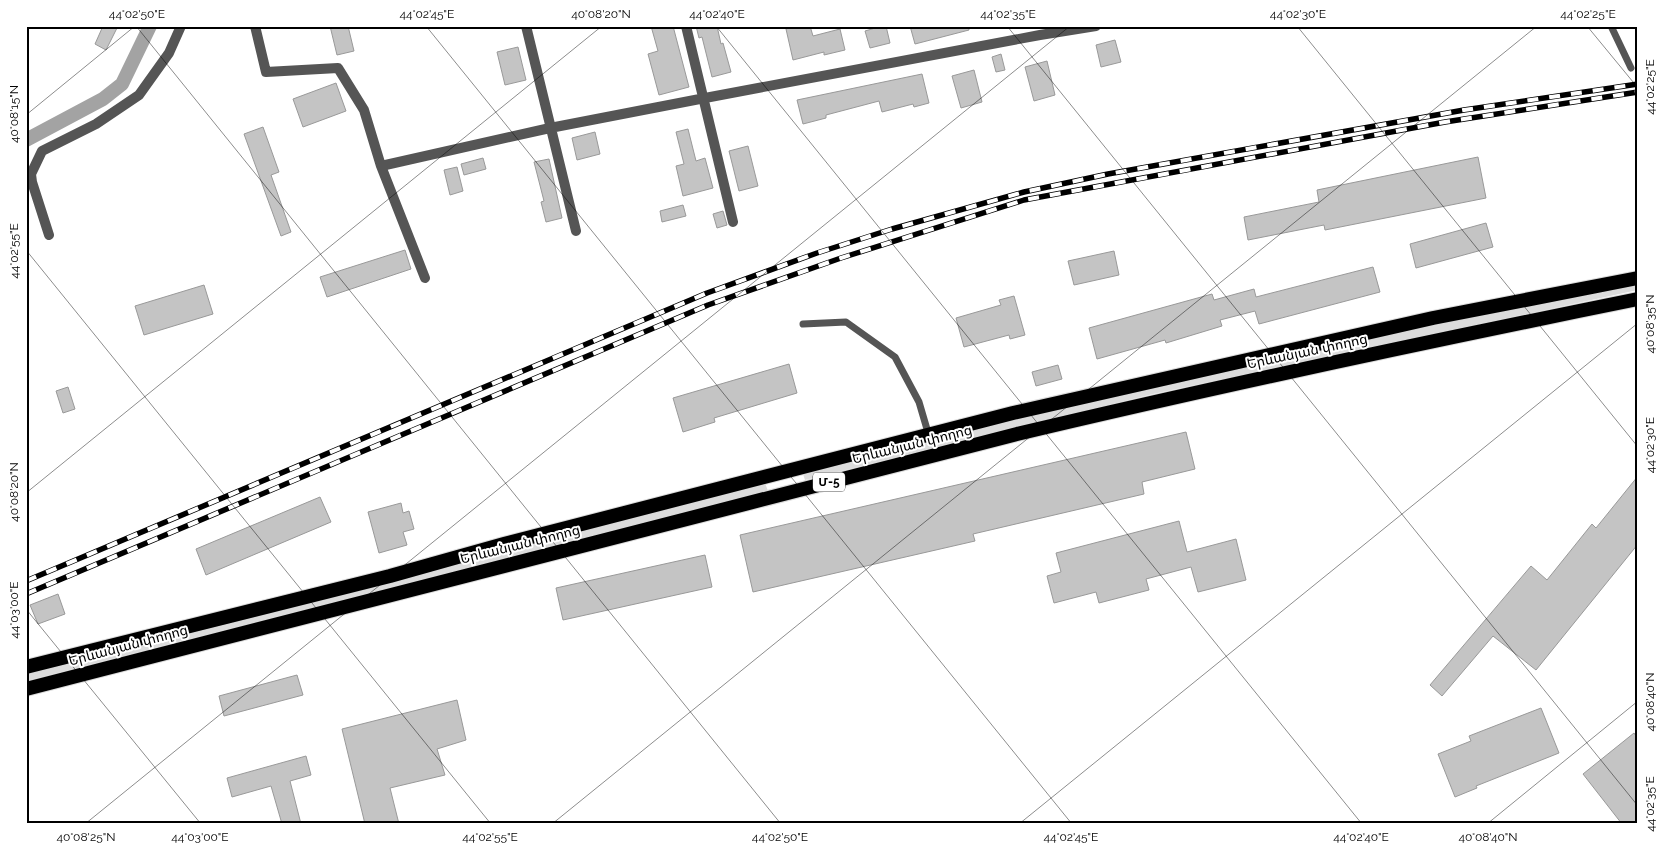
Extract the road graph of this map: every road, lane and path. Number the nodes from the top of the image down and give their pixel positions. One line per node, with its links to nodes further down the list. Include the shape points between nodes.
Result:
1 (181, 26): 14 (street, via 168,53 139,96 96,124 42,151 31,174)
2 (255, 26): 11 (street, via 266,72 338,68 364,110)
3 (526, 26): 10 (street)
4 (686, 26): 9 (street)
5 (1096, 26): 7 (street)
6 (1611, 26): 8 (lane)
7 (1039, 31): 9 (street)
8 (1631, 68)
9 (705, 98): 10 (street); 12 (street)
10 (550, 128): 11 (street); 13 (street)
11 (381, 166): 15 (street)
12 (733, 222)
13 (576, 231)
14 (50, 235)
15 (425, 278)
16 (1638, 278): 19 (highway, Երևանյան փողոց / Մ-5, via 1433,318)
17 (1638, 299): 20 (highway, Երևանյան փողոց / Մ-5, via 1422,342)
18 (803, 324): 21 (lane, via 846,322 895,357 919,402)
19 (1013, 414): 20 (highway); 21 (highway, Երևանյան փողոց / Մ-5)
20 (1017, 434): 23 (highway, Երևանյան փողոց / Մ-5)
21 (929, 436): 22 (highway, Երևանյան փողոց / Մ-5)
22 (786, 472): 23 (highway); 24 (highway, Երևանյան փողոց / Մ-5)
23 (792, 491): 25 (highway, Երևանյան փողոց / Մ-5)
24 (26, 667)
25 (26, 688)

